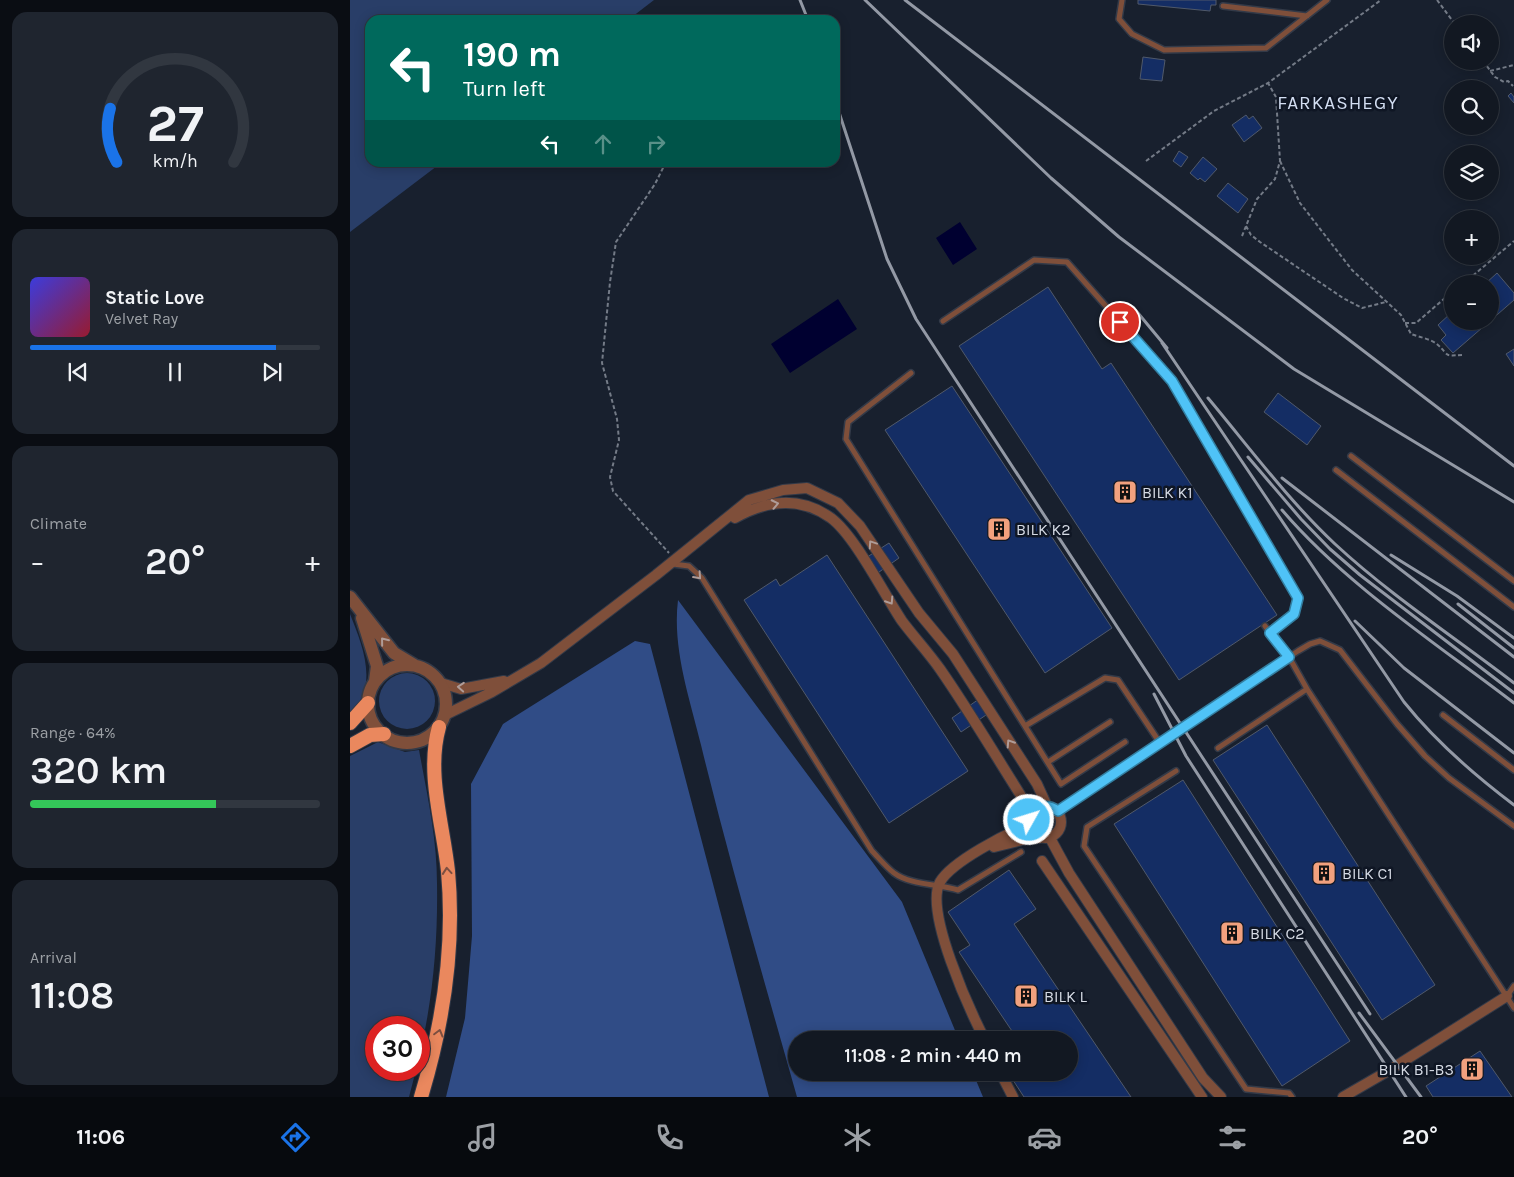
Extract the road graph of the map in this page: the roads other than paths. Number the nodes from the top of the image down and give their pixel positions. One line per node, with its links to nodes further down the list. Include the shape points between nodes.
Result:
1 (1122, 0): 4 (lane, via 1119,19 1132,34 1164,50 1266,48)
2 (1326, 0): 4 (lane)
3 (1223, 6): 4 (lane)
4 (1307, 16)
5 (943, 321): 16 (lane, via 1034,260 1067,262 1172,381 1298,598 1294,614)
6 (911, 373): 28 (lane, via 848,422 846,439)
7 (1350, 456): 11 (lane)
8 (1336, 470): 13 (lane)
9 (714, 529): 10 (street); 37 (street, one-way to 9, via 1037,784 953,654 919,613 860,526 838,502 807,488 783,490 749,500); 39 (street, one-way to 39, via 751,509 782,502 802,504 831,519 848,536 903,622 940,668)
10 (673, 562): 19 (street, via 564,646); 46 (lane, one-way to 46, via 689,566 702,578 872,851 895,874 920,883)
11 (1514, 581)
12 (350, 598): 14 (street)
13 (1514, 607)
14 (360, 611): 18 (street, one-way to 14, via 394,653); 20 (street, via 376,666)
15 (1265, 626): 16 (lane)
16 (1270, 633): 17 (lane)
17 (1289, 657): 22 (lane); 31 (lane); 41 (lane, via 1320,641 1340,650 1425,756)
18 (414, 665): 20 (street, via 391,668); 21 (street, via 428,670)
19 (514, 678): 21 (street, one-way to 21, via 461,688); 25 (street)
20 (375, 681): 23 (street)
21 (441, 684): 25 (street, via 446,698)
22 (1307, 689): 33 (lane); 48 (lane)
23 (368, 703): 27 (highway); 29 (street, via 371,719)
24 (1443, 715): 35 (lane)
25 (442, 721): 29 (street, via 431,735 413,743 396,742); 52 (highway, one-way to 25, via 442,1021 448,972 448,872 434,745)
26 (1110, 722): 34 (lane)
27 (350, 723)
28 (1025, 726): 31 (lane, via 1105,678 1118,680); 34 (lane)
29 (384, 734): 32 (highway, via 370,735)
30 (1125, 742): 34 (lane, via 1061,784)
31 (1160, 743): 38 (lane)
32 (350, 746)
33 (1218, 748)
34 (1048, 762)
35 (1514, 770)
36 (1176, 771): 56 (lane, via 1087,827 1084,846 1246,1090 1289,1093)
37 (1047, 806): 38 (street); 39 (street, via 1041,806)
38 (1058, 811): 42 (street, via 1062,821 1059,832)
39 (1032, 813): 40 (street)
40 (1029, 824): 42 (street, via 1033,833); 44 (street)
41 (1514, 826)
42 (1045, 838): 44 (street, via 1020,840); 55 (street, via 1202,1078)
43 (1021, 852): 46 (lane, via 958,890)
44 (977, 853): 46 (street, via 959,864)
45 (1042, 861): 54 (street)
46 (939, 884): 50 (street, via 937,898 942,930 965,999)
47 (1514, 986): 48 (lane)
48 (1507, 996): 49 (lane); 57 (street)
49 (1514, 1008)
50 (981, 1031)
51 (1005, 1081): 53 (street)
52 (421, 1097)
53 (1013, 1097)
54 (1202, 1097)
55 (1221, 1097)
56 (1292, 1097)
57 (1343, 1097)

